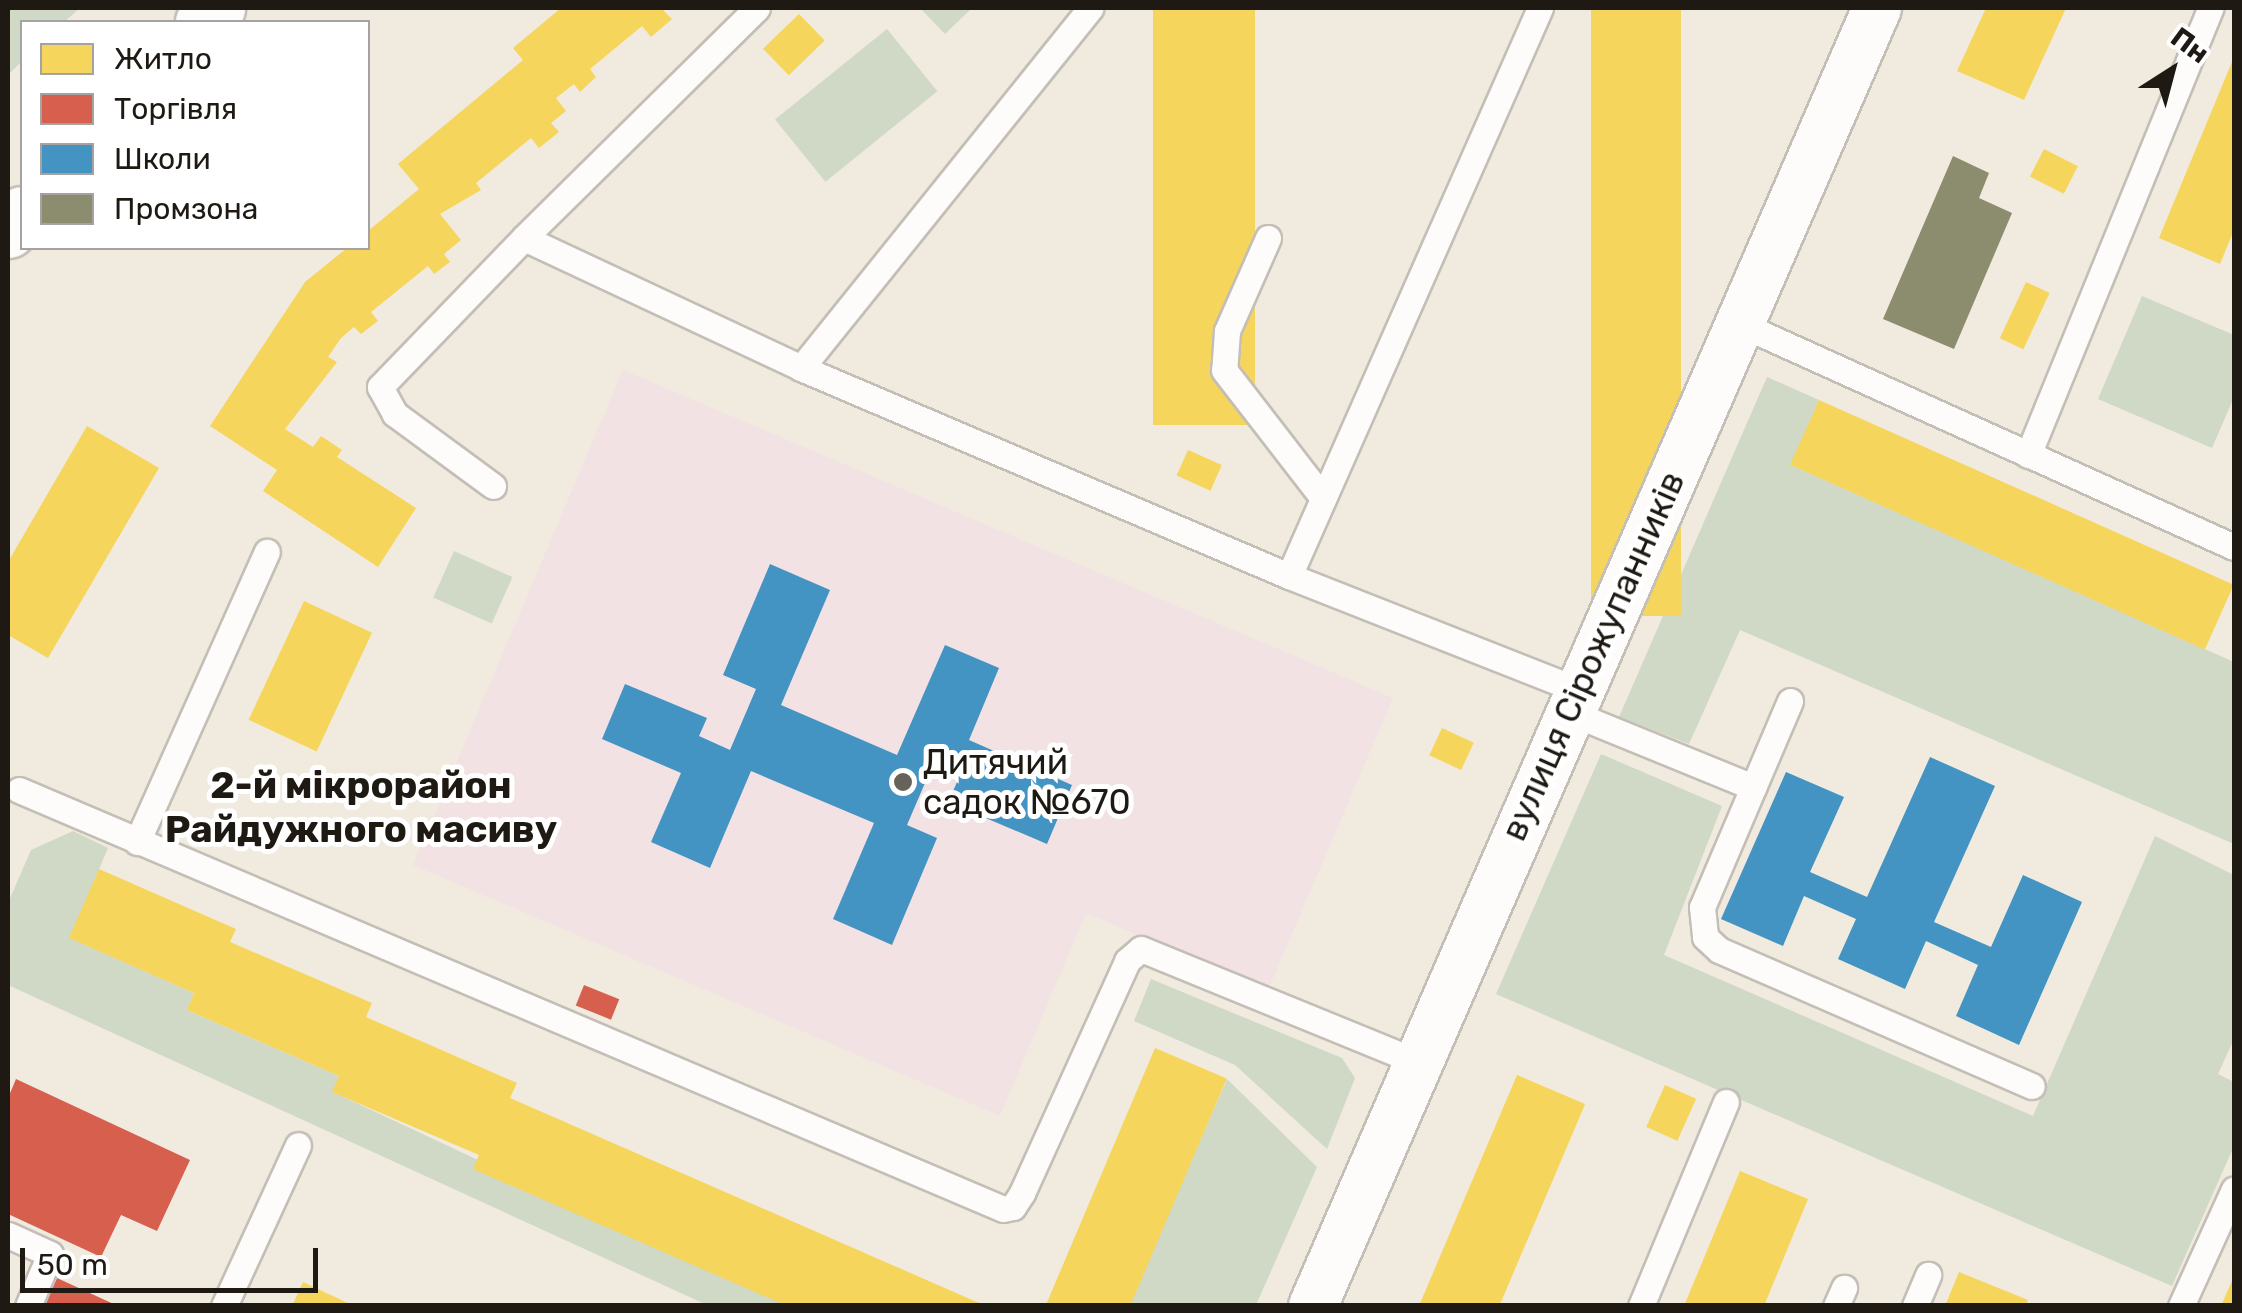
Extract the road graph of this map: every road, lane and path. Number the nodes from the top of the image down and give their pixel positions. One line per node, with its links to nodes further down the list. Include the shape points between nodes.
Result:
1 (757, 8): 6 (lane)
2 (1090, 8): 9 (lane)
3 (1540, 8): 12 (lane)
4 (1877, 8): 8 (street, вулиця Сірожупанників)
5 (2210, 8): 10 (lane)
6 (524, 238): 9 (lane); 11 (lane, via 380,387 395,414)
7 (1268, 238): 12 (lane, via 1227,331 1224,370)
8 (1740, 324): 10 (lane); 16 (street, вулиця Сірожупанників)
9 (801, 368): 15 (lane)
10 (2028, 455): 13 (lane)
11 (492, 486)
12 (1323, 498): 15 (lane)
13 (2234, 547)
14 (267, 552): 20 (lane)
15 (1289, 576): 16 (lane)
16 (1574, 701): 18 (lane); 21 (street, вулиця Сірожупанників)
17 (1790, 701): 18 (lane)
18 (1753, 787): 22 (lane, via 1702,908 1706,937 1718,950)
19 (19, 790): 20 (lane)
20 (137, 842): 21 (lane, via 1002,1208 1013,1207 1022,1193 1127,962 1142,949)
21 (1415, 1061): 30 (street, вулиця Сірожупанників)
22 (2032, 1086)
23 (1726, 1102): 31 (lane)
24 (298, 1145): 29 (lane)
25 (2234, 1189): 33 (lane)
26 (8, 1235): 28 (lane, via 50,1254)
27 (1928, 1275): 32 (lane)
28 (28, 1306)
29 (224, 1306)
30 (1313, 1306)
31 (1641, 1306)
32 (1915, 1306)
33 (2181, 1306)

